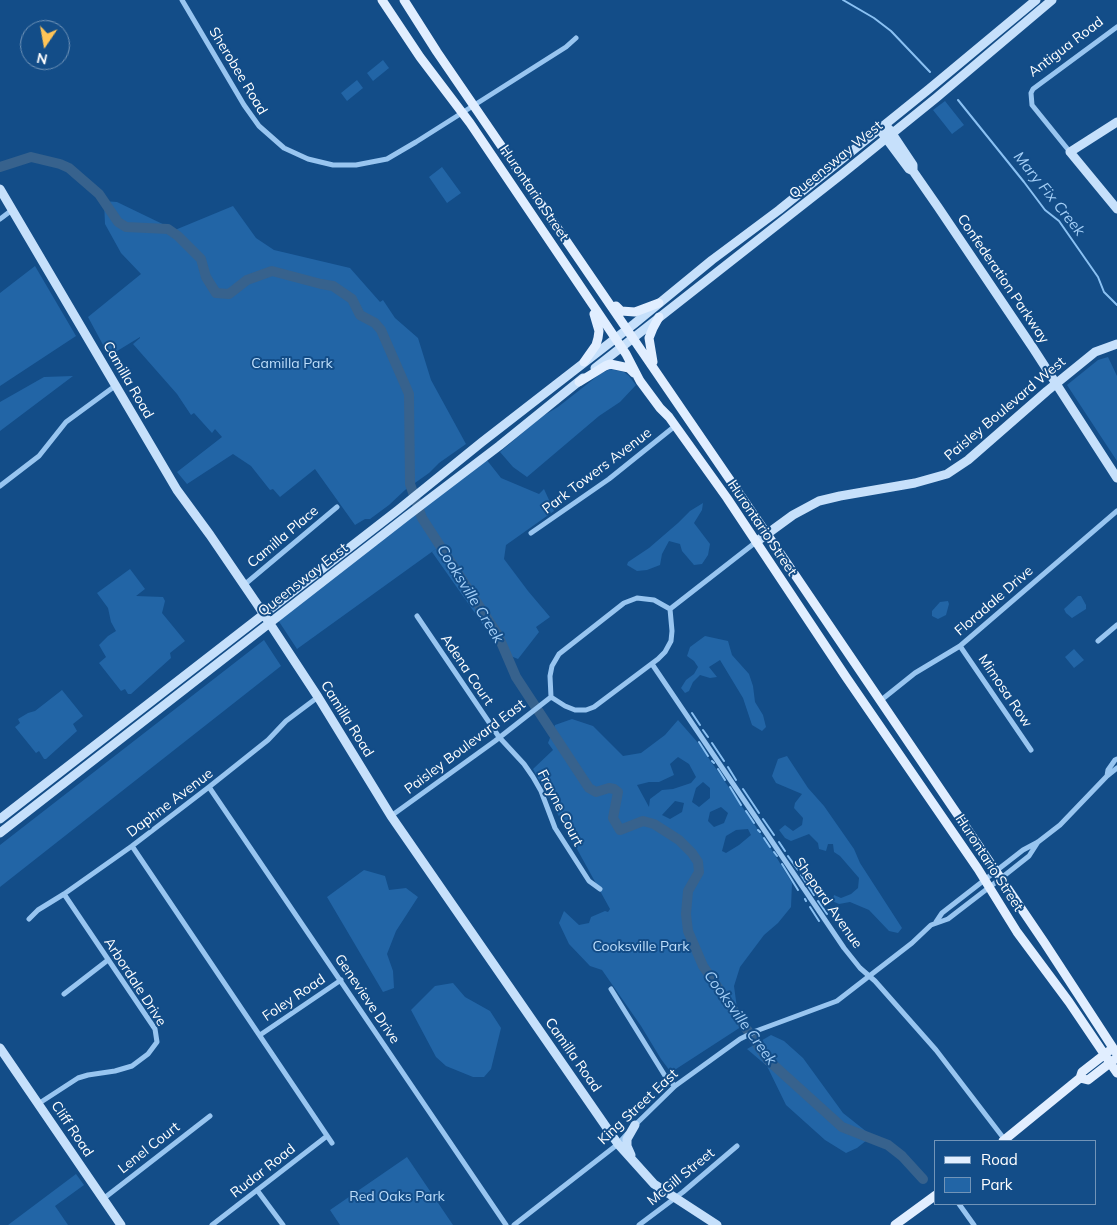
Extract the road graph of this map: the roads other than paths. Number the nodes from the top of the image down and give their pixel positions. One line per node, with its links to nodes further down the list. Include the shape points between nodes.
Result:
1 (182, 0): 9 (street, Sherobee Road, via 255,121 284,148 302,157 345,166 380,161)
2 (382, 0): 9 (main road, Hurontario Street)
3 (404, 0): 8 (main road, Hurontario Street)
4 (1036, 0): 11 (main road, Queensway West)
5 (1052, 0): 12 (main road, Queensway West)
6 (1117, 27): 13 (street, Antigua Road, via 1031,93 1032,105)
7 (576, 38): 8 (street, Sherobee Road, via 566,48)
8 (474, 104): 9 (street, Sherobee Road); 19 (main road, Hurontario Street)
9 (462, 112): 18 (main road, Hurontario Street)
10 (1117, 122): 13 (main road)
11 (883, 127): 12 (main road, Confederation Parkway); 20 (main road, Queensway West)
12 (889, 135): 21 (main road, Queensway West); 31 (main road, Confederation Parkway)
13 (1070, 152): 15 (main road, Antigua Road)
14 (0, 189): 16 (main road, Camilla Road)
15 (1117, 209)
16 (12, 210): 17 (street); 32 (main road, Camilla Road)
17 (0, 218)
18 (588, 299): 23 (main road, Hurontario Street); 27 (main road, via 599,333 596,345)
19 (608, 300): 20 (main road, via 622,311 629,312); 22 (main road, Hurontario Street)
20 (659, 303): 22 (main road, Queensway West)
21 (659, 317): 24 (main road, Queensway West); 28 (main road, via 649,338)
22 (628, 328): 23 (main road, Queensway West); 24 (main road, Hurontario Street)
23 (615, 338): 26 (main road, Hurontario Street); 27 (main road, Queensway East)
24 (634, 338): 26 (main road, Queensway West); 28 (main road, Hurontario Street)
25 (1117, 344): 31 (main road, Paisley Boulevard West, via 1095,352)
26 (622, 348): 29 (main road, Hurontario Street); 30 (main road, Queensway East)
27 (584, 362): 43 (main road, Queensway East)
28 (654, 367): 39 (main road, Hurontario Street)
29 (640, 381): 30 (main road, via 629,368 617,364 605,366); 33 (main road, Hurontario Street)
30 (579, 382): 45 (main road, Queensway East)
31 (1056, 384): 34 (main road, Confederation Parkway); 39 (main road, Paisley Boulevard West, via 968,460 947,474 819,501)
32 (115, 386): 35 (street, via 66,422 39,456); 41 (main road, Camilla Road, via 177,490)
33 (675, 426): 38 (street, Park Towers Avenue, via 609,479); 40 (main road, Hurontario Street)
34 (1117, 478)
35 (0, 486)
36 (337, 508): 41 (street, Camilla Place)
37 (1117, 511): 48 (street, Floradale Drive)
38 (531, 533)
39 (768, 534): 40 (main road, Paisley Boulevard West); 52 (main road, Hurontario Street)
40 (756, 542): 42 (street); 65 (main road, Hurontario Street)
41 (244, 585): 43 (main road, Camilla Road)
42 (670, 609): 49 (street, via 671,641); 51 (street, via 645,598 624,603 555,659)
43 (264, 614): 45 (main road, Camilla Road); 60 (main road, Queensway East)
44 (417, 616): 53 (street, Adena Court)
45 (270, 624): 50 (main road, Camilla Road); 61 (main road, Queensway East)
46 (1117, 625): 47 (street)
47 (1098, 641)
48 (960, 646): 52 (street, Floradale Drive, via 915,673); 54 (street, Mimosa Row)
49 (652, 664): 51 (street, via 594,708 575,710); 71 (street, Shepard Avenue, via 839,940)
50 (318, 697): 58 (street, Daphne Avenue); 59 (main road, Camilla Road)
51 (549, 698): 53 (street, Paisley Boulevard East)
52 (880, 701): 64 (main road, Hurontario Street)
53 (499, 737): 59 (street, Paisley Boulevard East); 66 (street, Frayne Court, via 533,777 563,842 589,881)
54 (1031, 750)
55 (1117, 759): 57 (street)
56 (1117, 768): 57 (street)
57 (1107, 776): 62 (street, via 1060,825)
58 (209, 787): 63 (street, Daphne Avenue); 72 (street, Genevieve Drive)
59 (391, 816): 89 (main road, Camilla Road)
60 (0, 819)
61 (0, 833)
62 (1038, 842): 64 (street, via 1023,850); 64 (street, via 1029,856)
63 (132, 846): 67 (street, Daphne Avenue); 75 (street)
64 (998, 875): 65 (street); 65 (street); 77 (main road, Hurontario Street)
65 (987, 884): 69 (street, King Street East, via 948,919); 69 (street, King Street East, via 942,913); 78 (main road, Hurontario Street, via 1017,932)
66 (600, 889)
67 (64, 894): 68 (street, Daphne Avenue, via 38,910); 70 (street, Arbordale Drive)
68 (30, 919)
69 (936, 923): 71 (street, King Street East)
70 (108, 960): 74 (street); 82 (street, Arbordale Drive, via 154,1029 155,1047 132,1066 78,1078)
71 (869, 976): 81 (street, King Street East, via 837,1001 745,1037); 86 (street, Shepard Avenue, via 936,1050)
72 (341, 980): 75 (street, Foley Road); 101 (street, Genevieve Drive)
73 (611, 989): 81 (street, via 667,1079)
74 (64, 994)
75 (260, 1035): 85 (street)
76 (0, 1048): 82 (main road, Cliff Road)
77 (1115, 1053): 78 (main road); 79 (main road, Hurontario Street); 80 (main road, via 1088,1080)
78 (1105, 1054): 80 (main road, via 1082,1072)
79 (1117, 1073)
80 (1080, 1078): 87 (main road)
81 (675, 1086): 84 (street, King Street East)
82 (38, 1104): 95 (main road, Cliff Road)
83 (210, 1116): 95 (street, Lenel Court)
84 (635, 1125): 89 (street, King Street East); 91 (main road, via 627,1146)
85 (327, 1136): 88 (street); 92 (street, Rudar Road)
86 (1003, 1140)
87 (1005, 1140)
88 (332, 1143)
89 (618, 1144): 91 (main road, Camilla Road); 97 (street, King Street East)
90 (737, 1146): 94 (street, McGill Street)
91 (642, 1172): 94 (main road, Camilla Road)
92 (258, 1190): 99 (street, Rudar Road); 100 (street)
93 (934, 1196): 104 (main road)
94 (674, 1198): 102 (street, McGill Street); 103 (main road, Camilla Road)
95 (103, 1199): 98 (main road, Cliff Road)
96 (960, 1205): 105 (street)
97 (518, 1224)
98 (121, 1225)
99 (212, 1225)
100 (283, 1225)
101 (506, 1225)
102 (639, 1225)
103 (717, 1225)
104 (895, 1225)
105 (974, 1225)

